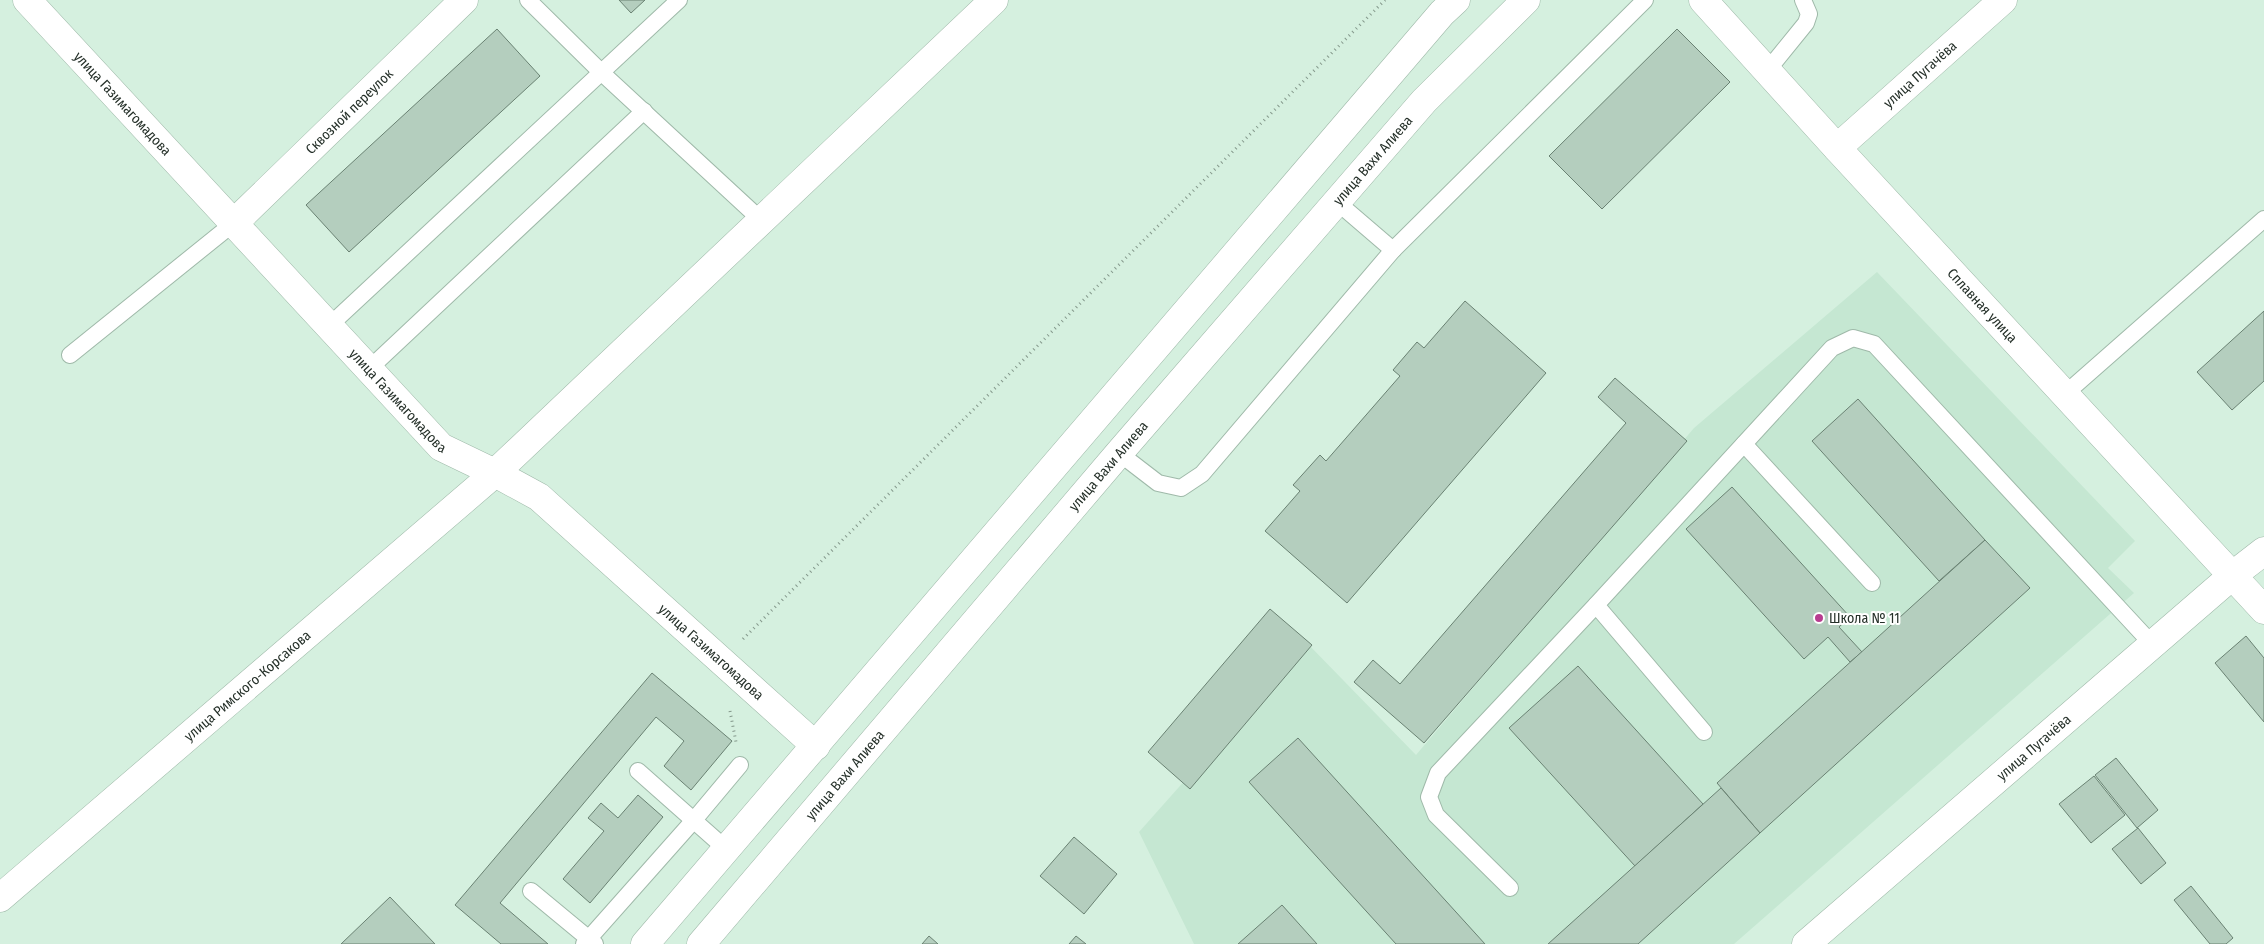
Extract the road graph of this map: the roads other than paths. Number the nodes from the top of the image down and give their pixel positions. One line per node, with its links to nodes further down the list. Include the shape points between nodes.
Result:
1 (27, 0): 19 (street, улица Газимагомадова)
2 (464, 0): 19 (street, Сквозной переулок)
3 (528, 0): 13 (lane)
4 (679, 0): 13 (lane)
5 (994, 0): 18 (street, улица Римского-Корсакова)
6 (1456, 0): 35 (street)
7 (1526, 0): 16 (street, улица Вахи Алиева, via 1424,101)
8 (1645, 0): 20 (lane)
9 (1703, 0): 12 (street, Сплавная улица)
10 (1803, 0): 12 (lane, via 1809,14 1806,23)
11 (2003, 0): 15 (street, улица Пугачёва)
12 (1767, 71): 15 (street, Сплавная улица)
13 (602, 73): 14 (lane); 21 (lane)
14 (644, 111): 18 (lane); 23 (lane)
15 (1837, 148): 24 (street, Сплавная улица)
16 (1337, 202): 20 (lane); 26 (street, улица Вахи Алиева)
17 (2264, 219): 24 (lane)
18 (762, 221): 27 (street, улица Римского-Корсакова)
19 (235, 222): 21 (street, улица Газимагомадова); 22 (lane)
20 (1393, 250): 26 (lane, via 1202,474 1181,488 1158,483)
21 (329, 326): 23 (street, улица Газимагомадова)
22 (70, 355)
23 (370, 369): 27 (street, улица Газимагомадова, via 441,447)
24 (2065, 394): 29 (street, Сплавная улица)
25 (1744, 444): 30 (lane); 31 (lane); 33 (lane, via 1832,348 1853,338 1874,344)
26 (1120, 454): 45 (street, улица Вахи Алиева)
27 (494, 472): 35 (street, улица Газимагомадова, via 539,497); 42 (street, улица Римского-Корсакова)
28 (2264, 551): 29 (street, улица Пугачёва)
29 (2233, 575): 32 (street, Сплавная улица); 33 (street, улица Пугачёва)
30 (1872, 583)
31 (1596, 605): 34 (lane); 40 (lane, via 1438,773 1429,797 1436,816)
32 (2264, 610)
33 (2152, 644): 46 (street, улица Пугачёва)
34 (1704, 732)
35 (816, 746): 39 (street)
36 (740, 765): 38 (lane)
37 (638, 771): 38 (lane)
38 (694, 820): 39 (lane); 43 (lane)
39 (726, 849): 44 (street)
40 (1510, 888)
41 (531, 891): 43 (lane)
42 (0, 898)
43 (589, 942)
44 (645, 944)
45 (701, 944)
46 (1806, 944)

